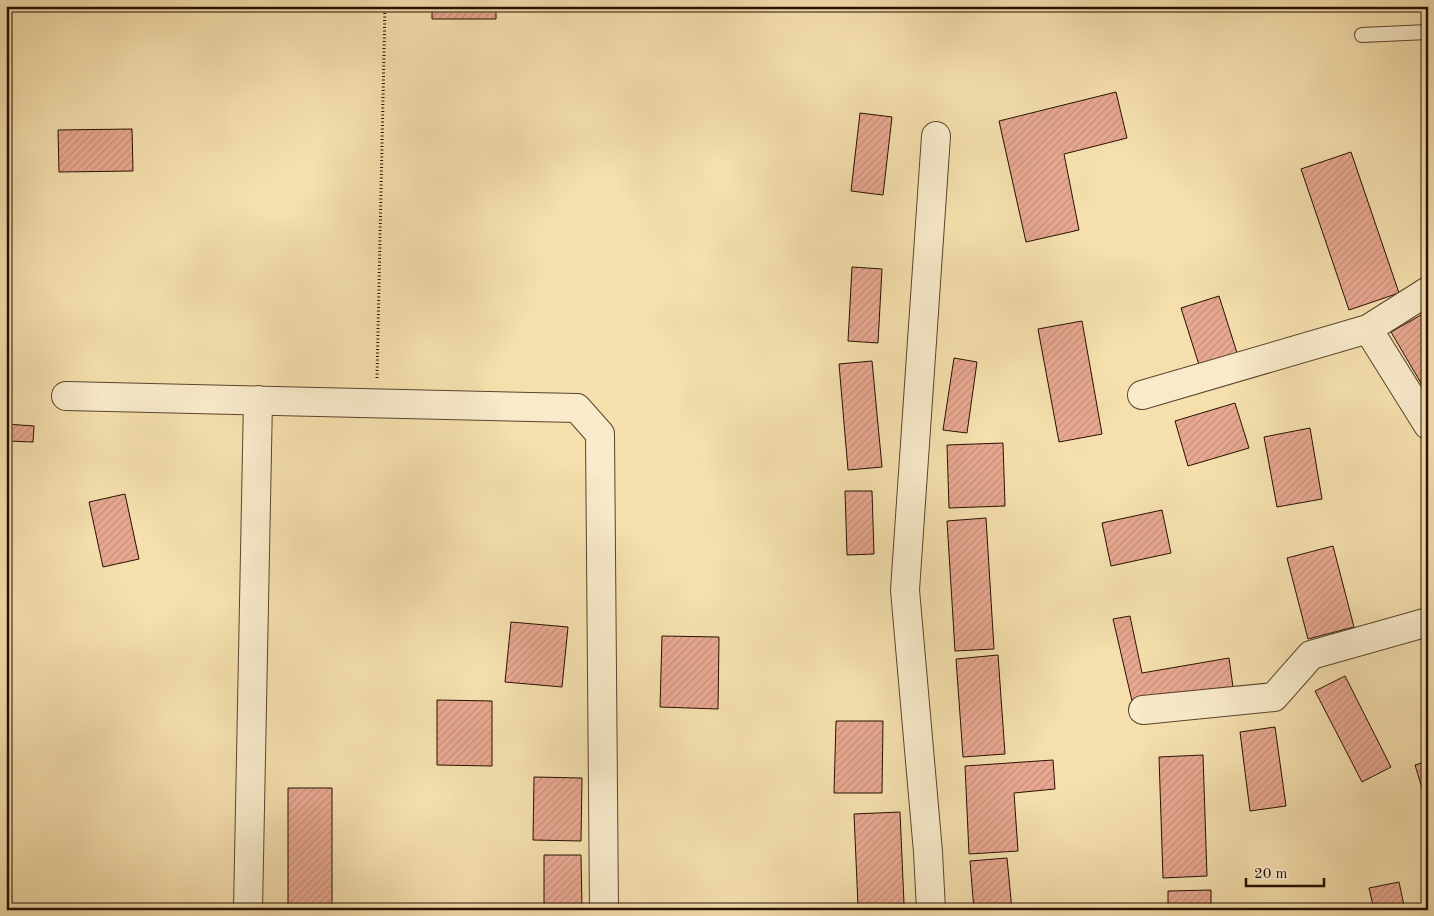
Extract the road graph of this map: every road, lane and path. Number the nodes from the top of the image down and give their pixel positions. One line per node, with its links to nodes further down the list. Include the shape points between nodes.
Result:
1 (385, 6): 10 (path)
2 (1428, 32): 3 (lane)
3 (1362, 35)
4 (936, 136): 16 (street, via 906,590)
5 (1428, 291): 6 (street)
6 (1368, 330): 7 (street); 11 (street)
7 (1142, 395)
8 (66, 396): 9 (street)
9 (258, 400): 10 (street); 14 (street)
10 (377, 403): 15 (street, via 577,408 600,434)
11 (1428, 425)
12 (1428, 622): 13 (street, via 1311,655 1274,697)
13 (1143, 710)
14 (248, 910)
15 (604, 910)
16 (931, 910)

